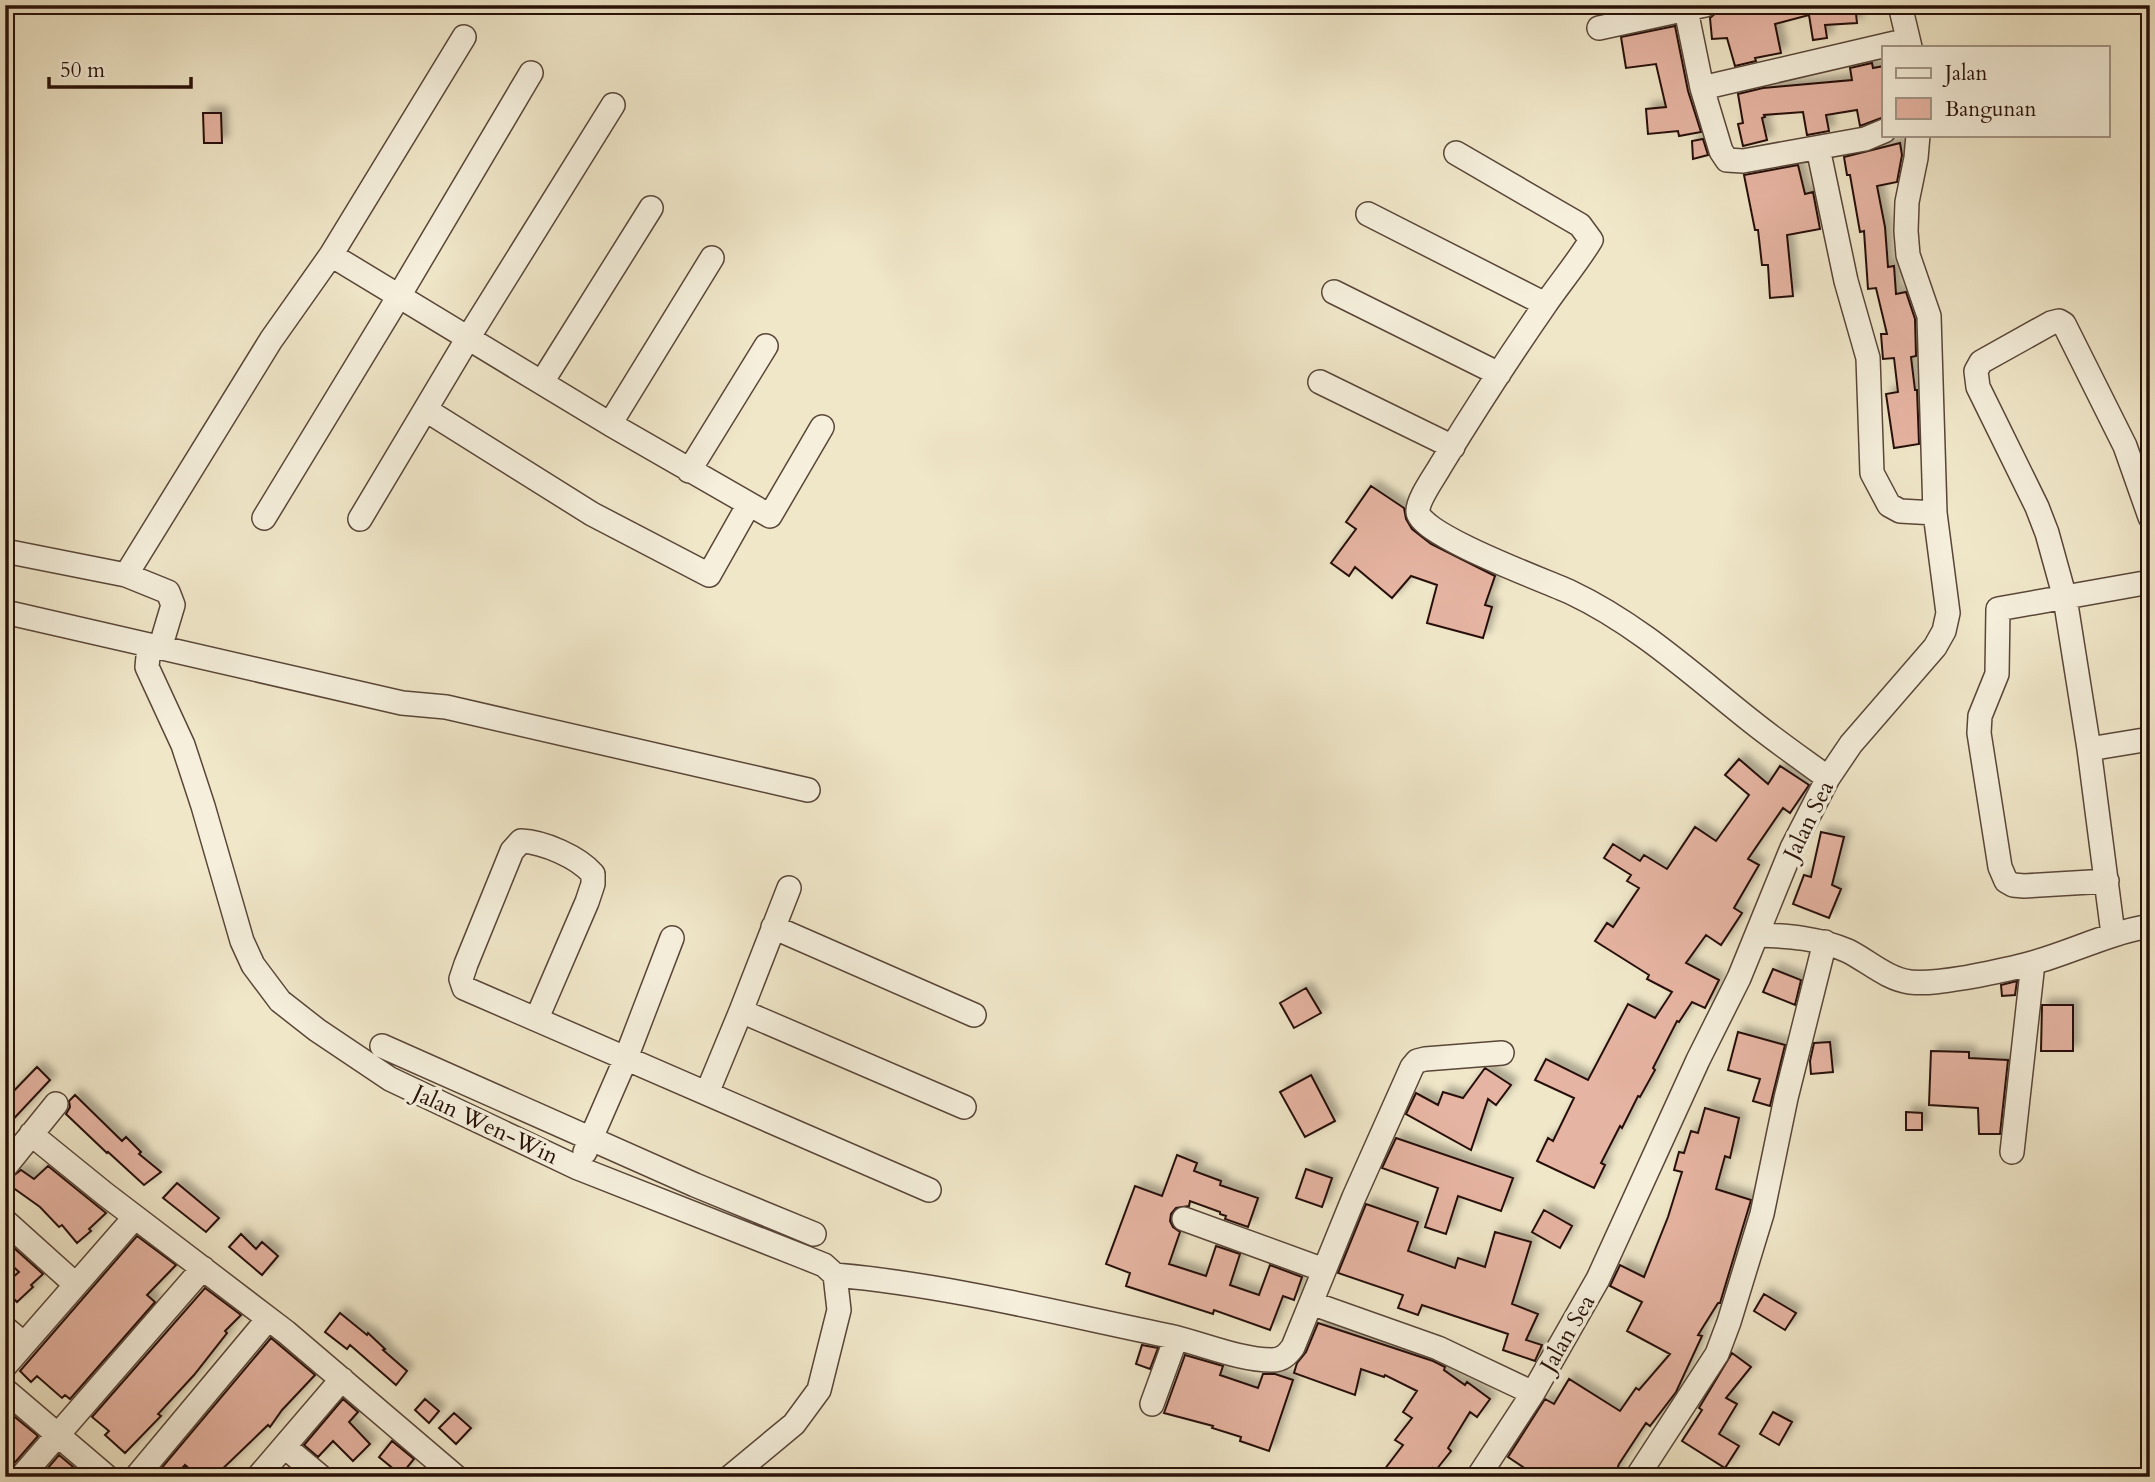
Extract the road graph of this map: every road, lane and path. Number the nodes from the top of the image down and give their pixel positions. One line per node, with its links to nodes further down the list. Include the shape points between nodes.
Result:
1 (1900, 5): 5 (street)
2 (1692, 7): 3 (street); 8 (street)
3 (1599, 28)
4 (464, 37): 16 (street)
5 (1909, 44)
6 (1882, 50): 8 (street)
7 (531, 73): 19 (street)
8 (1702, 88): 12 (street, via 1727,160)
9 (613, 105): 21 (street)
10 (1882, 132): 12 (street)
11 (1918, 136): 32 (street, Jalan Sea, via 1906,231 1908,255 1929,316)
12 (1818, 148): 32 (street, via 1846,281 1868,358 1872,474 1889,505 1900,511)
13 (1456, 152): 20 (street, via 1586,231 1591,240)
14 (651, 208): 24 (street)
15 (1368, 214): 20 (street)
16 (331, 255): 19 (street); 37 (street, via 271,340)
17 (712, 258): 27 (street)
18 (1334, 292): 23 (street)
19 (399, 296): 21 (street); 34 (street)
20 (1545, 304): 23 (street)
21 (468, 338): 24 (street); 26 (street)
22 (766, 346): 30 (street)
23 (1499, 374): 29 (street)
24 (542, 382): 27 (street)
25 (1320, 382): 29 (street)
26 (426, 410): 31 (street, via 593,514 709,575); 35 (street)
27 (610, 425): 30 (street)
28 (822, 427): 31 (street, via 769,516)
29 (1452, 447): 45 (street, via 1417,509 1424,523 1453,542 1608,612 1674,657)
30 (689, 471): 31 (street)
31 (749, 504)
32 (1935, 513): 45 (street, Jalan Sea, via 1948,613 1944,631)
33 (2150, 517): 40 (street, via 2125,446 2064,324 2051,323 1981,362 1976,372 1978,387 2037,507)
34 (264, 518)
35 (360, 519)
36 (5, 551): 37 (street, Jalan Wen-Win)
37 (126, 575): 42 (street, Jalan Wen-Win, via 168,592 173,605)
38 (2150, 582): 40 (street)
39 (5, 597): 42 (street)
40 (2064, 598): 44 (street); 47 (street, via 1998,609 1997,674 1980,716 1979,733 1994,834 2000,867 2013,885)
41 (5, 612): 42 (street)
42 (157, 640): 46 (street, via 404,690 446,707); 69 (street, Jalan Wen-Win, via 147,667 183,745 242,941 253,965 280,1001 390,1079)
43 (2150, 739): 44 (street)
44 (2089, 750): 47 (street)
45 (1828, 778): 52 (street, Jalan Sea, via 1792,848)
46 (808, 790)
47 (2107, 881): 51 (street)
48 (789, 888): 50 (street)
49 (2150, 926): 51 (street)
50 (773, 927): 56 (street); 57 (street)
51 (2113, 934): 55 (street)
52 (1759, 935): 54 (street); 87 (street, Jalan Sea, via 1598,1279)
53 (672, 938): 61 (street)
54 (1825, 942): 55 (street, via 1907,982 1954,979); 99 (street, via 1762,1214 1729,1322 1710,1365)
55 (2033, 963): 67 (street)
56 (741, 1011): 62 (street); 64 (street)
57 (974, 1015)
58 (537, 1018): 58 (street, via 477,995 464,988 461,979 512,851 521,841 558,853 593,874 587,902); 61 (street)
59 (382, 1046): 66 (street)
60 (1502, 1053): 76 (street, via 1425,1059 1412,1067)
61 (626, 1058): 62 (street); 66 (street)
62 (707, 1093): 70 (street)
63 (56, 1104): 65 (street)
64 (964, 1107)
65 (31, 1134): 68 (street); 71 (street)
66 (591, 1138): 69 (street); 74 (street)
67 (2012, 1153)
68 (5, 1167)
69 (578, 1168): 77 (street, Jalan Wen-Win, via 804,1256)
70 (929, 1190)
71 (135, 1217): 75 (street); 78 (street)
72 (1184, 1219): 76 (street)
73 (5, 1220): 78 (street)
74 (814, 1234)
75 (203, 1268): 80 (street); 89 (street)
76 (1324, 1270): 79 (street)
77 (835, 1275): 82 (street, via 894,1280); 97 (street, via 839,1310 819,1390 794,1424)
78 (75, 1284): 83 (street)
79 (1311, 1303): 82 (street, via 1293,1348 1275,1361); 87 (street, via 1438,1348)
80 (268, 1318): 85 (street); 93 (street)
81 (5, 1328): 83 (street)
82 (1177, 1338): 88 (street)
83 (24, 1344): 84 (street)
84 (5, 1366)
85 (342, 1378): 90 (street); 96 (street)
86 (5, 1390): 89 (street)
87 (1533, 1393): 98 (street, Jalan Sea)
88 (1152, 1404)
89 (58, 1436): 91 (street); 92 (street)
90 (285, 1447): 94 (street); 95 (street)
91 (21, 1477)
92 (107, 1477)
93 (136, 1477)
94 (258, 1477)
95 (321, 1477)
96 (456, 1477)
97 (730, 1477)
98 (1478, 1477)
99 (1637, 1477)

